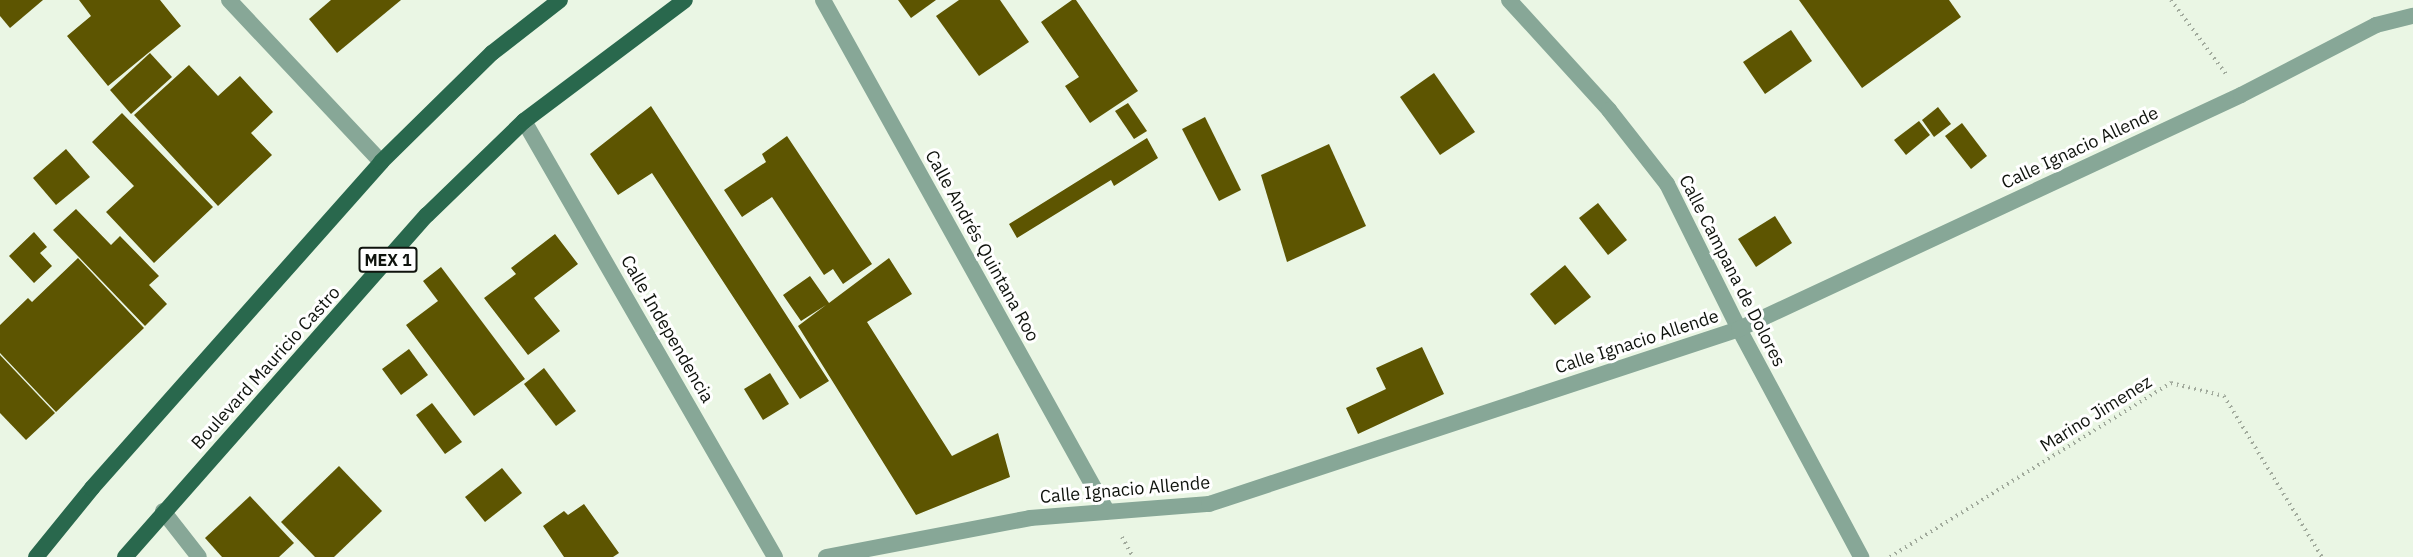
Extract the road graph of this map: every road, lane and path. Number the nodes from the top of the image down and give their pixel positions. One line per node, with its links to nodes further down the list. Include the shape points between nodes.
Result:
1 (229, 0): 10 (street)
2 (560, 0): 10 (main road, via 492,53)
3 (685, 0): 9 (main road, Boulevard Mauricio Castro / MEX 1)
4 (823, 0): 13 (street, Calle Andrés Quintana Roo)
5 (1509, 0): 11 (street, Calle Campana de Dolores, via 1609,110 1667,184)
6 (2171, 0): 8 (path)
7 (2413, 16): 8 (street, Calle Ignacio Allende, via 2376,25)
8 (2241, 95): 11 (street, Calle Ignacio Allende)
9 (524, 120): 12 (main road, Boulevard Mauricio Castro / MEX 1, via 427,215); 17 (street, Calle Independencia)
10 (381, 162): 14 (main road)
11 (1738, 329): 13 (street, Calle Ignacio Allende, via 1209,504); 19 (street, Calle Campana de Dolores)
12 (163, 511): 15 (main road, Boulevard Mauricio Castro / MEX 1); 16 (street)
13 (1107, 511): 18 (street, Calle Ignacio Allende, via 1030,518)
14 (36, 557)
15 (125, 557)
16 (199, 557)
17 (776, 557)
18 (826, 557)
19 (1861, 557)
20 (1890, 557): 21 (path, Marino Jimenez, via 2171,383 2224,396)
21 (2322, 557)

